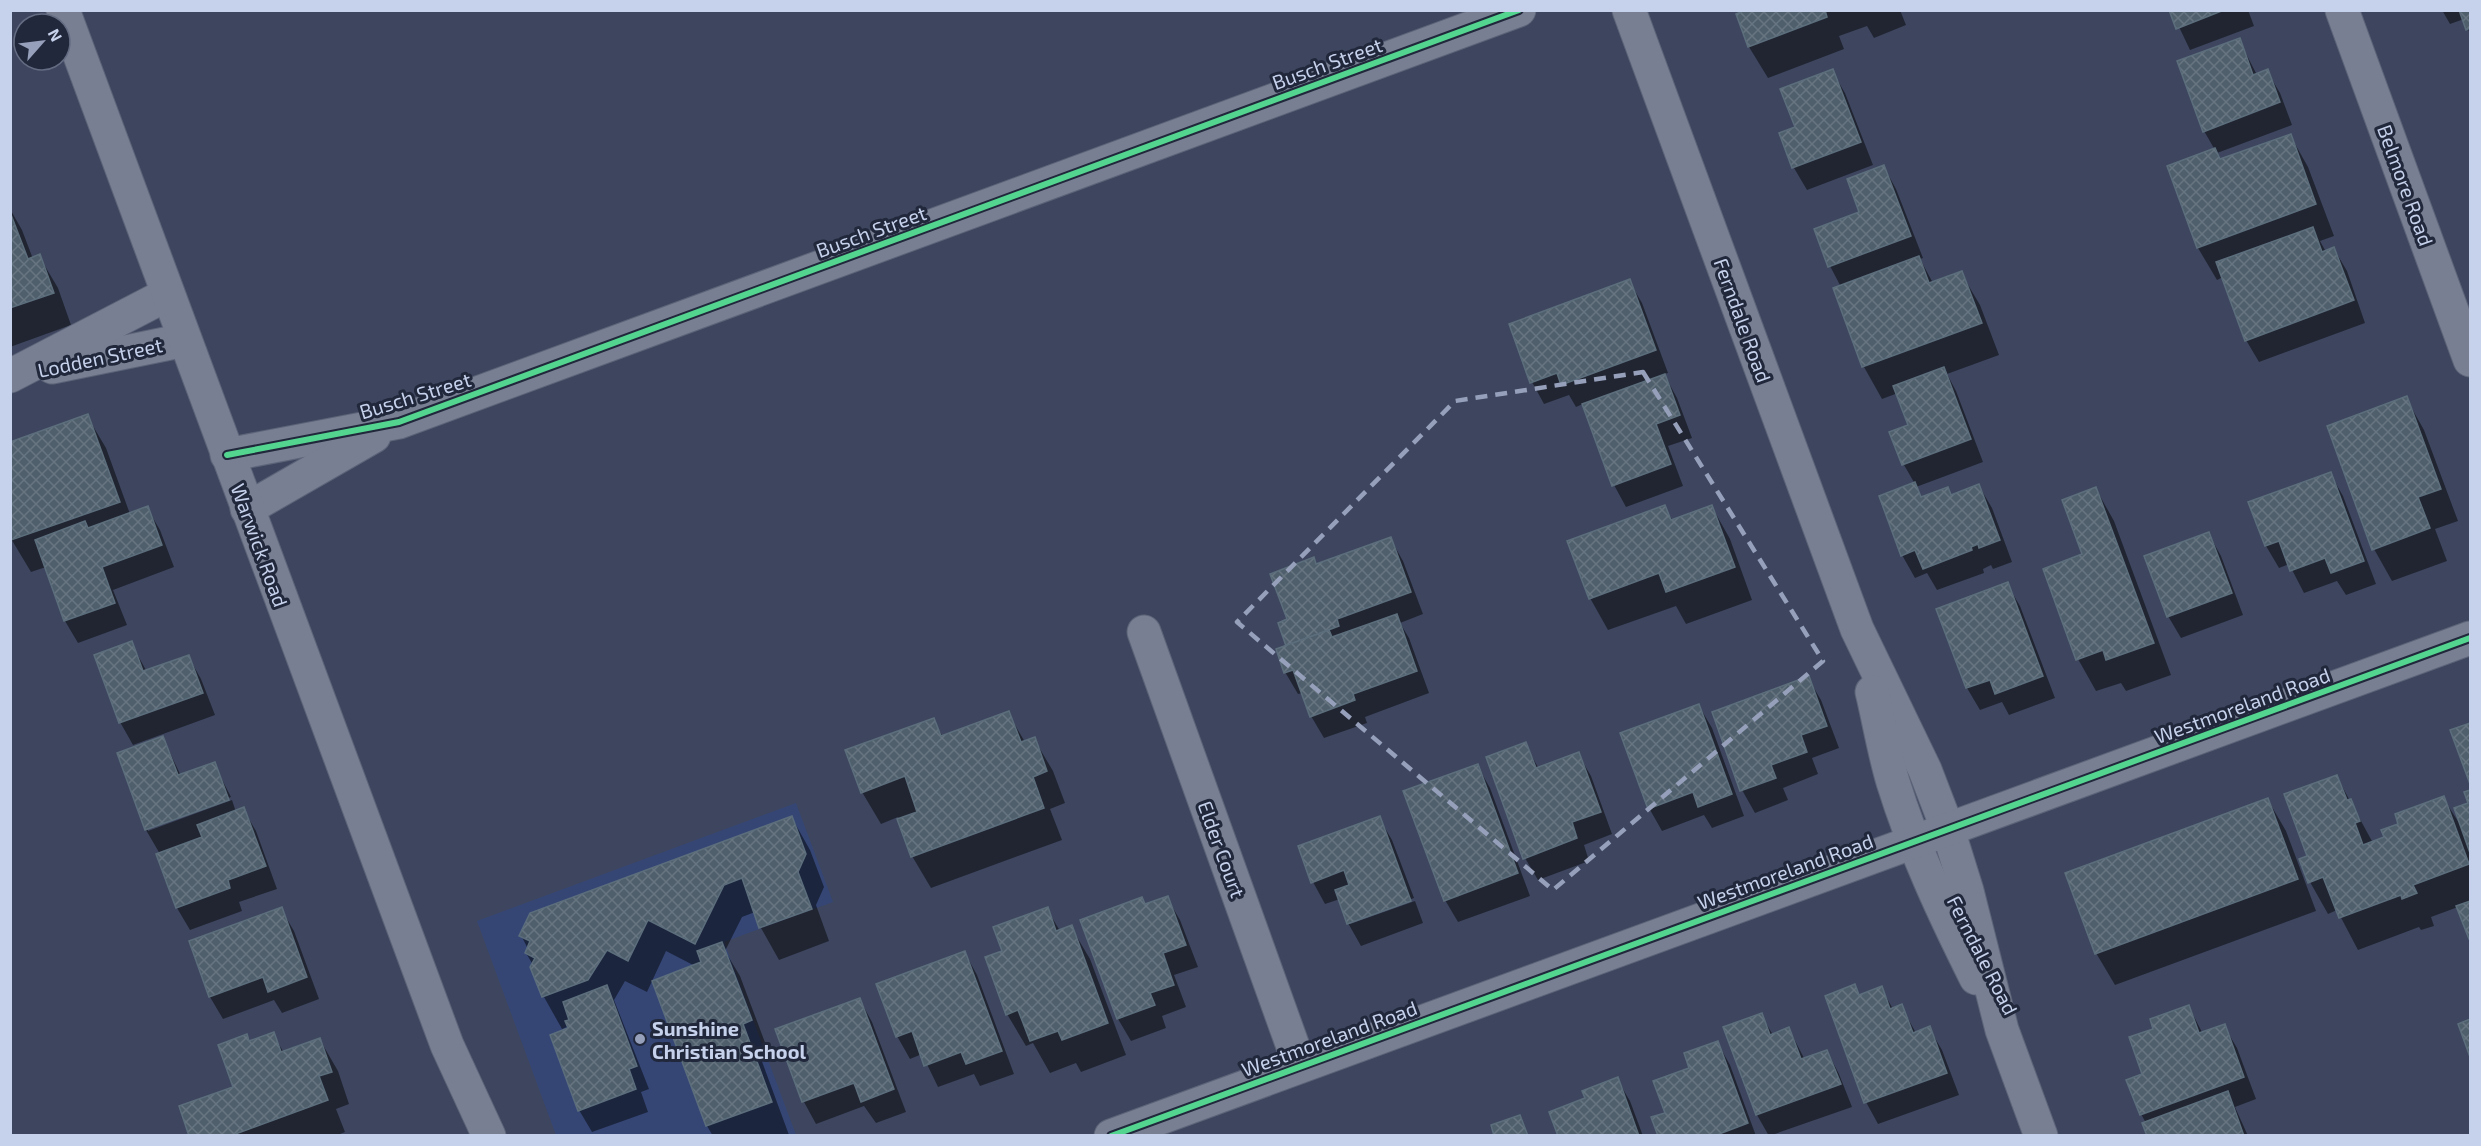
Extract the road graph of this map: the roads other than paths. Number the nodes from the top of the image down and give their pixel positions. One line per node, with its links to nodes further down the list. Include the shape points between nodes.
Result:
1 (63, 10): 5 (street, Warwick Road)
2 (1519, 10): 9 (street, Busch Street)
3 (1629, 10): 12 (street, Ferndale Road)
4 (2342, 10): 7 (street, Belmore Road)
5 (168, 294): 6 (street, Warwick Road); 8 (street, Lodden Street)
6 (185, 340): 8 (street, Lodden Street); 10 (street, Warwick Road)
7 (2470, 360)
8 (13, 375)
9 (399, 422): 10 (street, Busch Street); 11 (street, Busch Street)
10 (227, 455): 11 (street, Warwick Road)
11 (247, 509): 18 (street, Warwick Road)
12 (1857, 629): 15 (street, Ferndale Road, via 1925,770); 16 (street, Ferndale Road, via 1893,781)
13 (1144, 632): 19 (street, Elder Court)
14 (2470, 638): 15 (street, Westmoreland Road)
15 (1948, 830): 16 (street, Westmoreland Road); 17 (street, Ferndale Road)
16 (1915, 842): 17 (street, Ferndale Road, via 1937,902); 19 (street, Westmoreland Road)
17 (2002, 1030): 23 (street, Ferndale Road)
18 (447, 1045): 20 (street, Warwick Road); 21 (street, Warwick Road)
19 (1300, 1066): 22 (street, Westmoreland Road)
20 (468, 1136)
21 (489, 1136)
22 (1111, 1136)
23 (2041, 1136)

